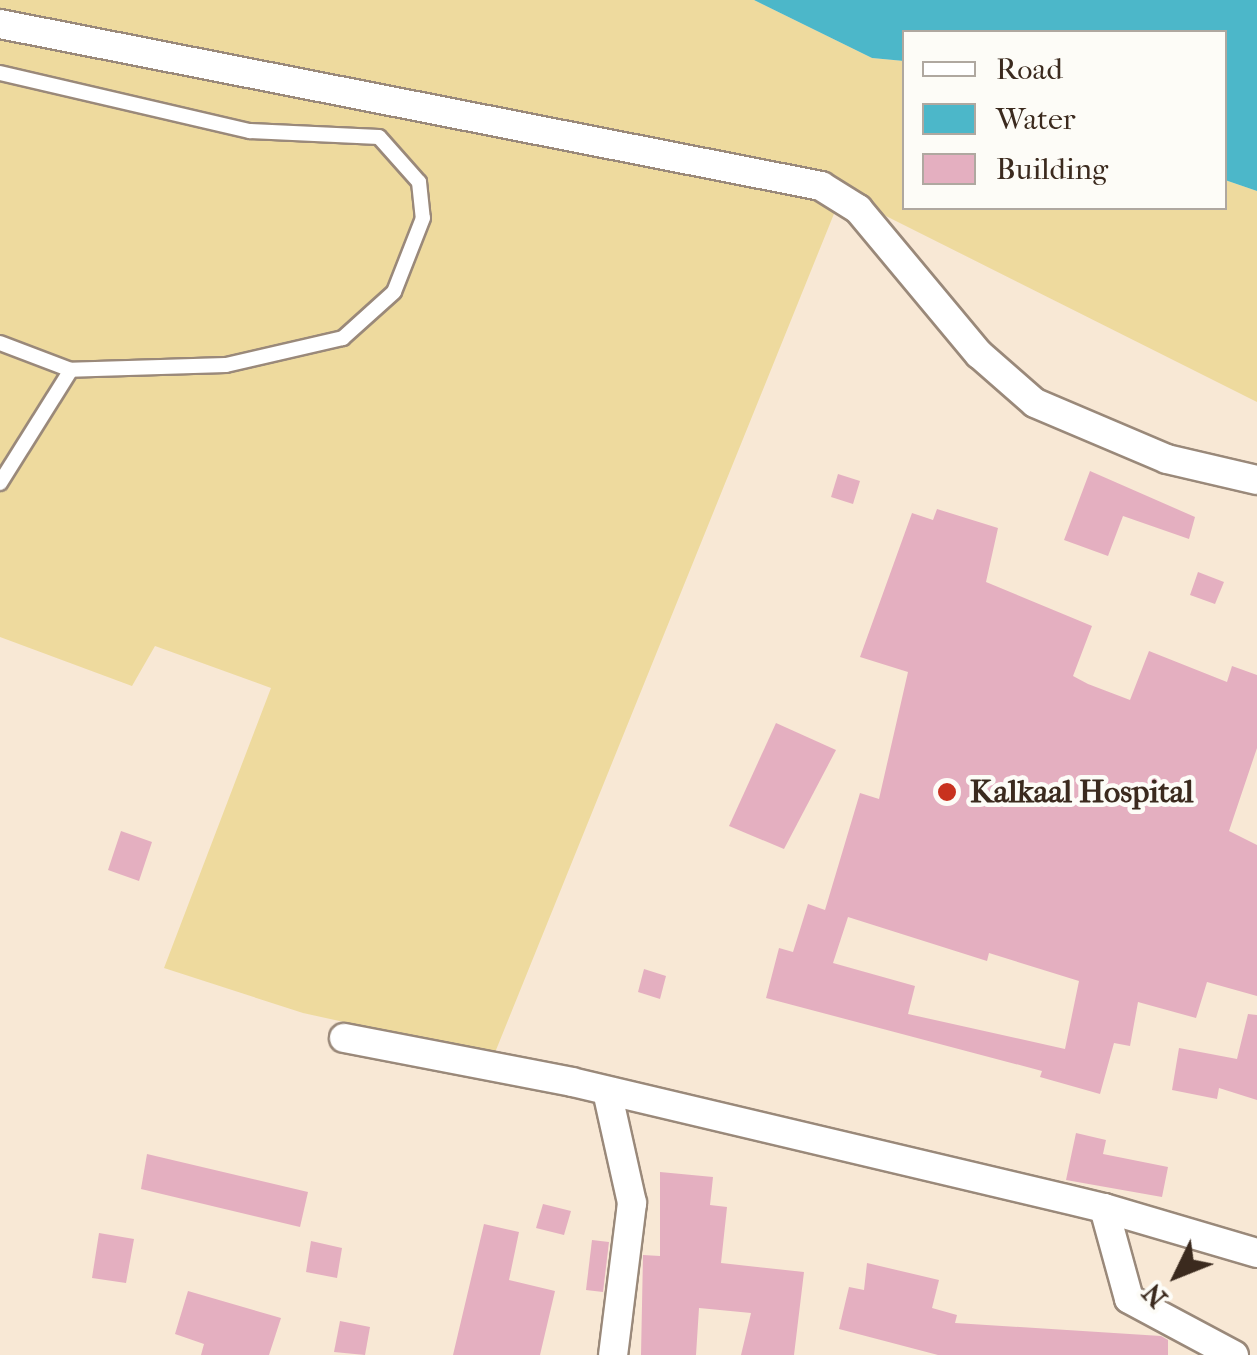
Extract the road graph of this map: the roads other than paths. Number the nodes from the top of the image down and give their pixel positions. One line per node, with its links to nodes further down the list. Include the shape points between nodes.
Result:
1 (0, 24): 5 (street, via 821,186 858,210 979,354 1035,402 1167,459)
2 (0, 73): 4 (lane, via 250,131 379,137 419,182 423,218 394,292 343,338 226,364)
3 (0, 343): 4 (lane)
4 (71, 370): 6 (lane)
5 (1257, 480)
6 (0, 484)
7 (344, 1038): 8 (street)
8 (607, 1091): 9 (street); 11 (street, via 632,1203)
9 (1104, 1208): 10 (street); 12 (street, via 1129,1298)
10 (1257, 1253)
11 (613, 1355)
12 (1234, 1355)

